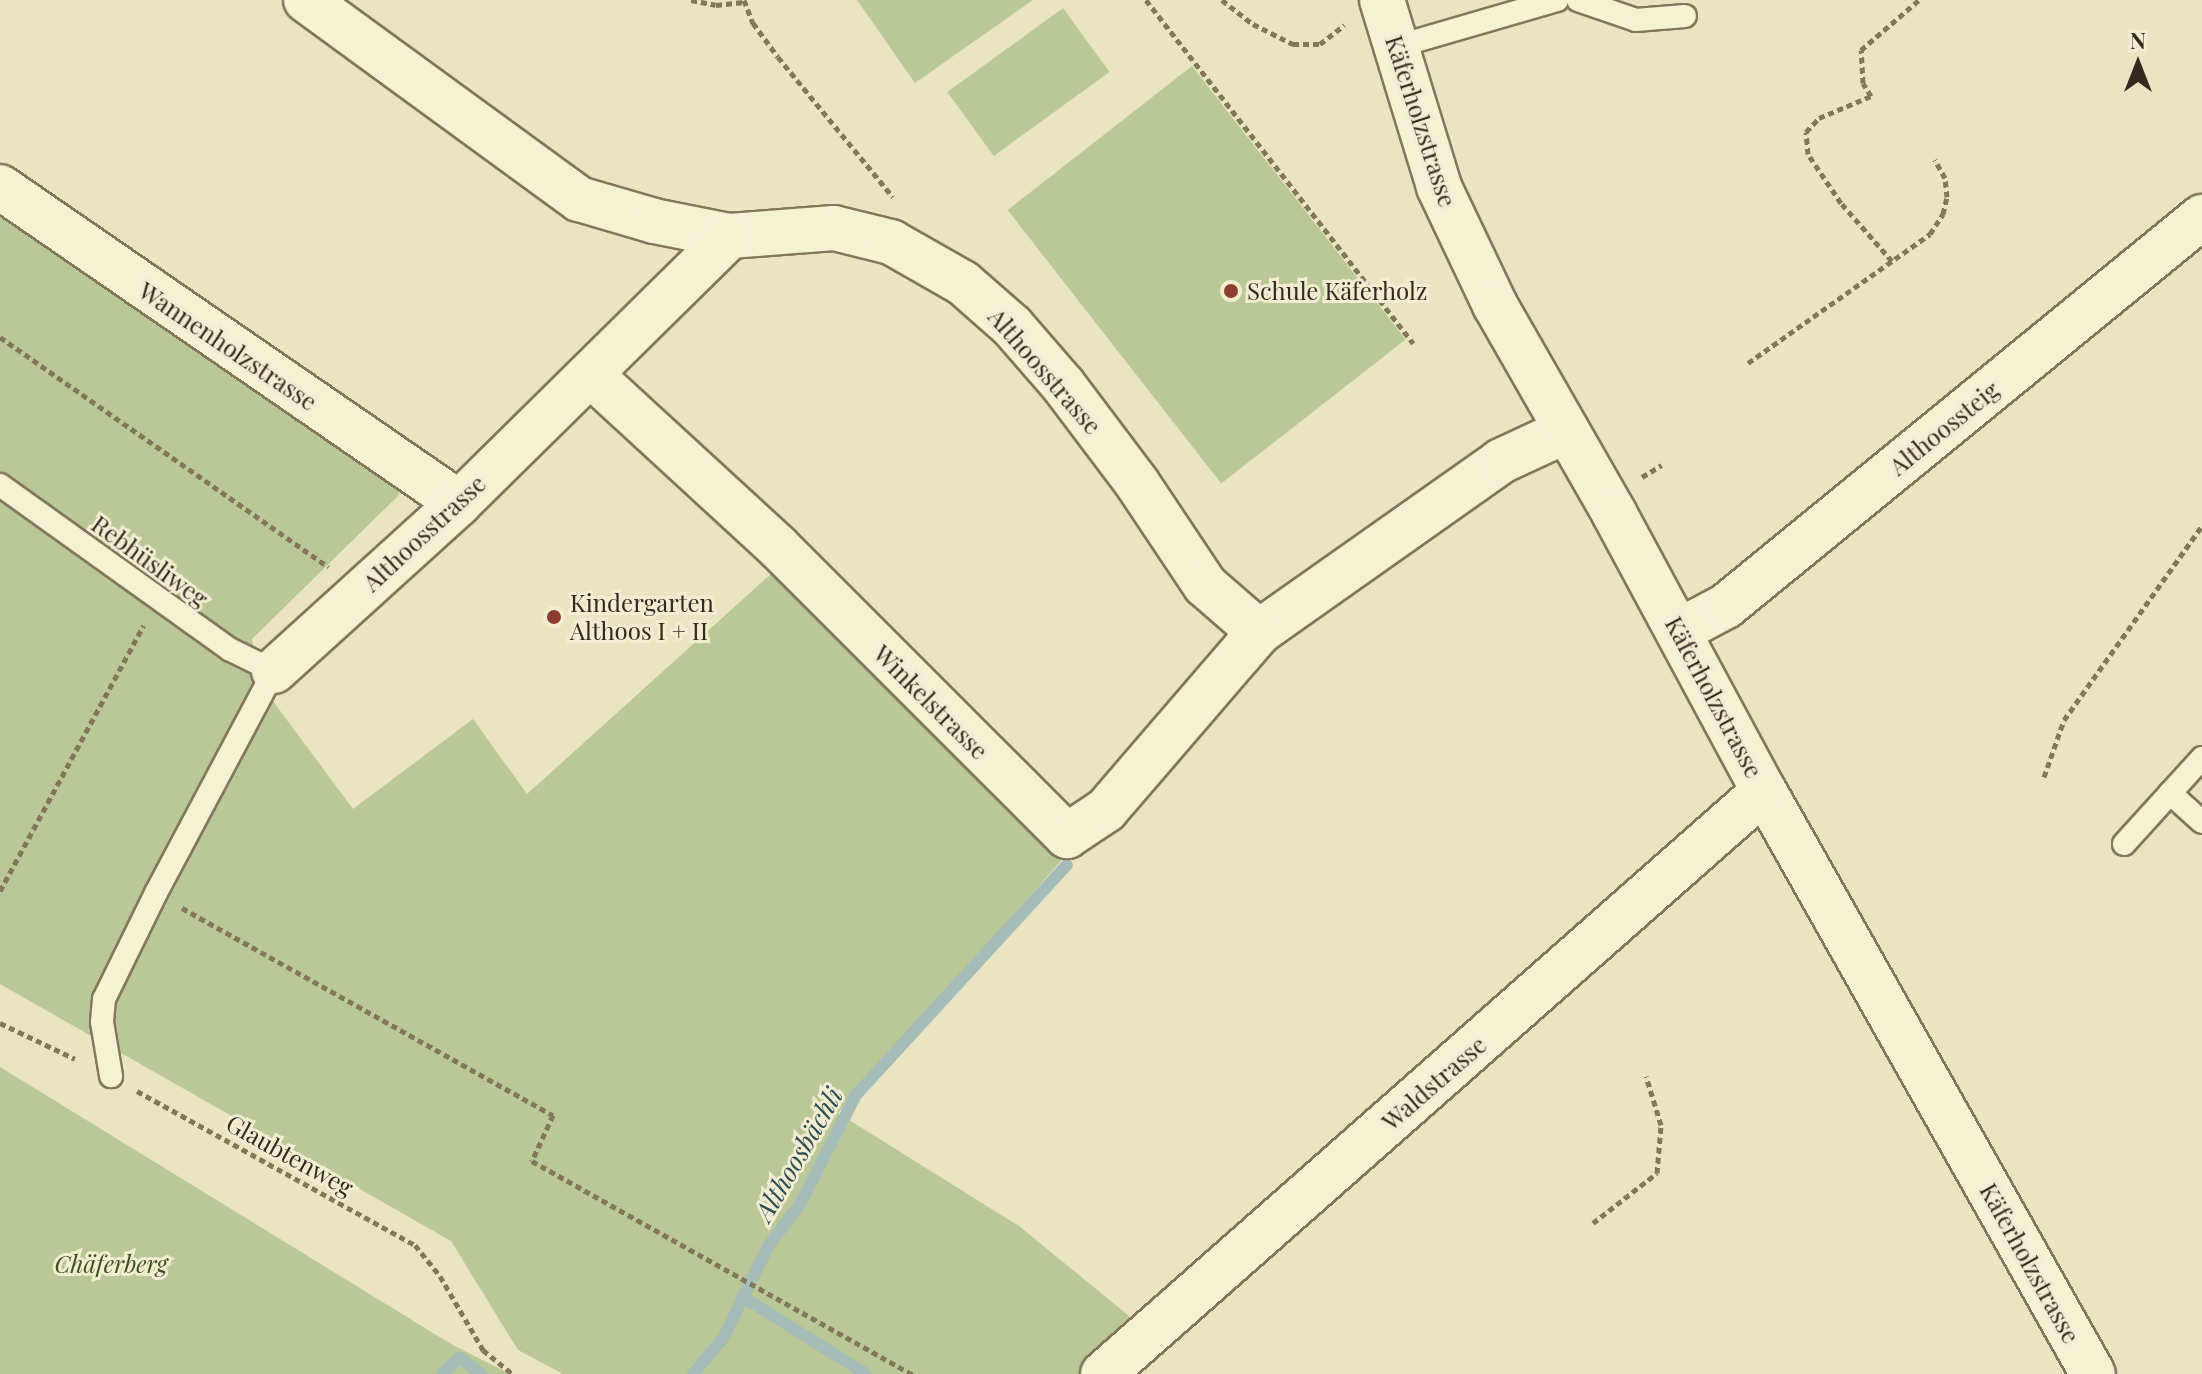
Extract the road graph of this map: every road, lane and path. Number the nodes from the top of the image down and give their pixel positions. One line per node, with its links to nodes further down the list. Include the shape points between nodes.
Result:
1 (306, 0): 15 (street, via 579,199)
2 (691, 0): 8 (path, via 716,5)
3 (1146, 0): 19 (path)
4 (1222, 0): 9 (path, via 1253,24 1293,44 1320,44)
5 (1557, 0): 11 (lane)
6 (1578, 0): 10 (lane, via 1636,20)
7 (1919, 0): 17 (path, via 1861,50 1863,83 1871,96 1819,118 1806,132 1808,154 1841,203)
8 (744, 1): 16 (path, via 778,57 905,212)
9 (1366, 10): 11 (street, Käferholzstrasse)
10 (1685, 16)
11 (1395, 47): 22 (street, Käferholzstrasse, via 1439,187 1495,305)
12 (1935, 160): 17 (path, via 1945,178 1943,214 1930,234)
13 (0, 187): 26 (street, Wannenholzstrasse)
14 (2202, 217): 30 (street, Althoossteig, via 1726,606)
15 (730, 236): 16 (street, Althoosstrasse, via 834,228); 21 (street, Althoosstrasse)
16 (904, 250): 31 (street, Althoosstrasse, via 963,283 1012,326 1128,470 1205,585)
17 (1892, 261): 20 (path)
18 (0, 337): 28 (path)
19 (1413, 343)
20 (1748, 363)
21 (591, 375): 26 (street, Althoosstrasse); 31 (street, Winkelstrasse, via 778,547 1067,836 1106,810)
22 (1566, 431): 30 (street, Käferholzstrasse); 31 (street, via 1501,461)
23 (1662, 465): 24 (path)
24 (1639, 478)
25 (0, 485): 29 (lane, Rebhüsliweg)
26 (459, 503): 28 (street, Althoosstrasse)
27 (2202, 526): 34 (path, via 2064,720)
28 (362, 590): 32 (street, Althoosstrasse)
29 (157, 599): 32 (lane, Rebhüsliweg, via 229,649); 39 (path)
30 (1679, 631): 35 (street, Käferholzstrasse)
31 (1259, 632)
32 (274, 671): 40 (lane)
33 (2202, 758): 36 (lane)
34 (2044, 777)
35 (1764, 791): 47 (street, Waldstrasse); 48 (street, Käferholzstrasse)
36 (2170, 793): 37 (lane); 38 (lane)
37 (2202, 822)
38 (2124, 844)
39 (0, 891)
40 (156, 893): 42 (lane, via 104,999 102,1022); 46 (path, via 553,1115 532,1161)
41 (0, 1023): 42 (path, Glaubtenweg)
42 (111, 1076): 45 (path, Glaubtenweg, via 415,1245 440,1276 483,1350)
43 (1646, 1076): 44 (path, via 1661,1125 1657,1173)
44 (1593, 1223)
45 (510, 1373)
46 (912, 1374)
47 (1103, 1374)
48 (2093, 1374)

